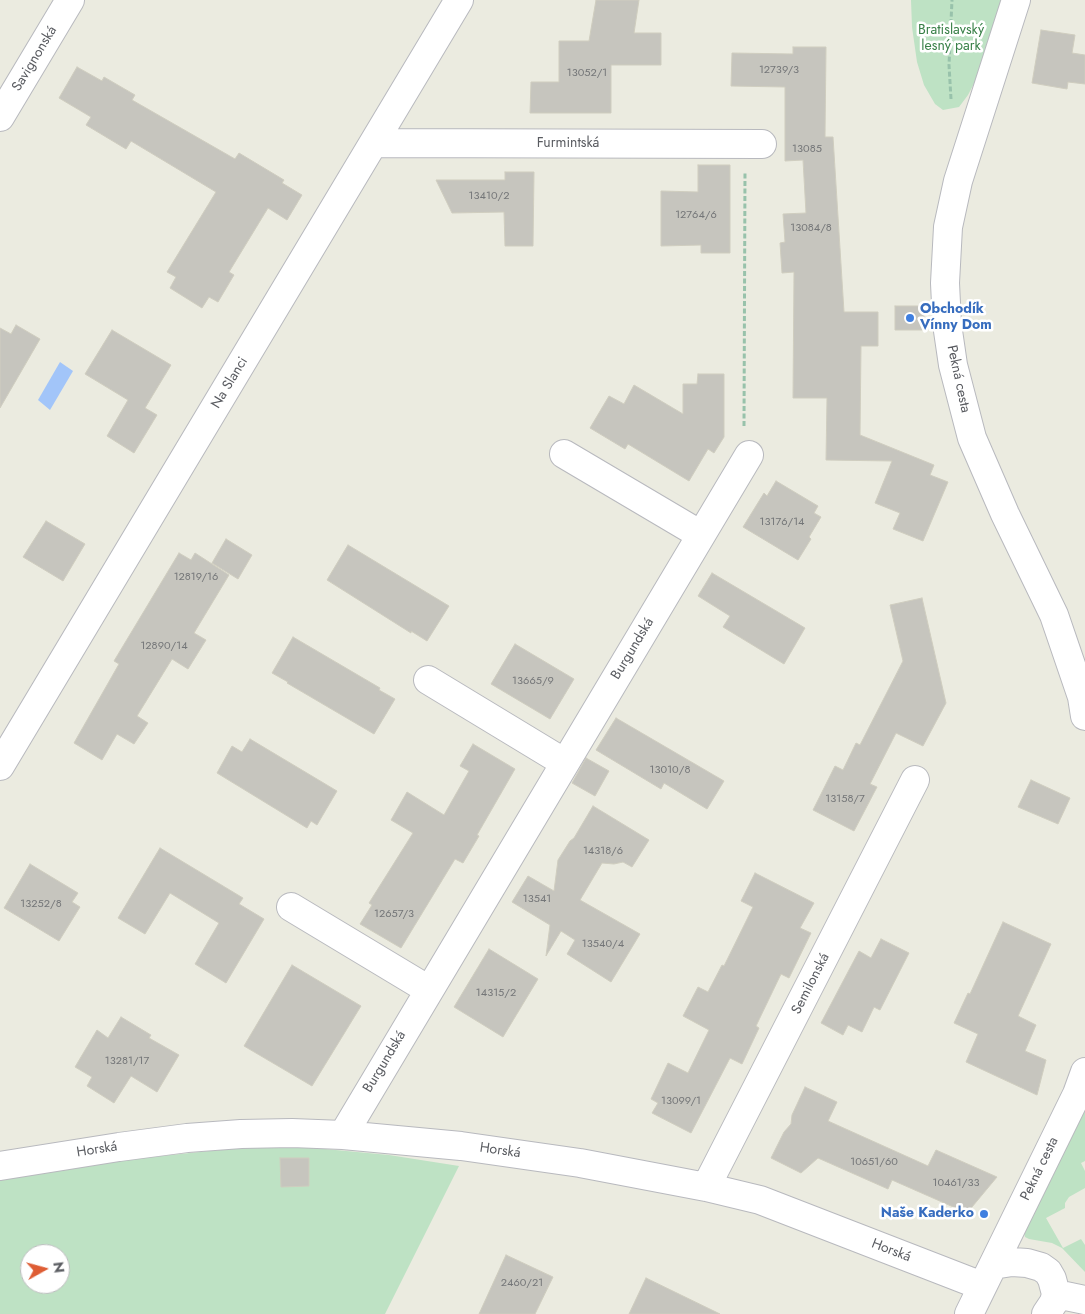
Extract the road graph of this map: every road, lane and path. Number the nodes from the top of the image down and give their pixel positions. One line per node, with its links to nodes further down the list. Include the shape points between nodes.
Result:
1 (70, 0): 6 (street, Savignonská)
2 (459, 0): 7 (street, Na Slanci)
3 (952, 0): 5 (path)
4 (1016, 0): 14 (street, Pekná cesta, via 958,181 948,227 947,324 953,365 972,438 1054,615 1082,697)
5 (951, 101)
6 (0, 117)
7 (374, 143): 8 (street, Furmintská); 16 (street, Na Slanci)
8 (754, 144): 9 (path)
9 (744, 428)
10 (564, 454): 12 (street)
11 (749, 455): 12 (street, Burgundská)
12 (701, 535): 15 (street, Burgundská)
13 (428, 680): 15 (street)
14 (1085, 716)
15 (565, 763): 19 (street, Burgundská)
16 (0, 766)
17 (915, 780): 23 (street, Semilonská)
18 (292, 907): 19 (street)
19 (429, 990): 21 (street, Burgundská)
20 (1085, 1072): 24 (street, Pekná cesta)
21 (342, 1135): 22 (street, Horská, via 240,1134 188,1138); 23 (street, Horská, via 461,1146 580,1163)
22 (0, 1166)
23 (706, 1187): 24 (street, Horská, via 760,1200)
24 (988, 1276): 26 (street, via 1012,1262 1041,1268 1052,1279); 27 (street, Pekná cesta)
25 (1085, 1300): 26 (street)
26 (1051, 1304)
27 (969, 1314)

